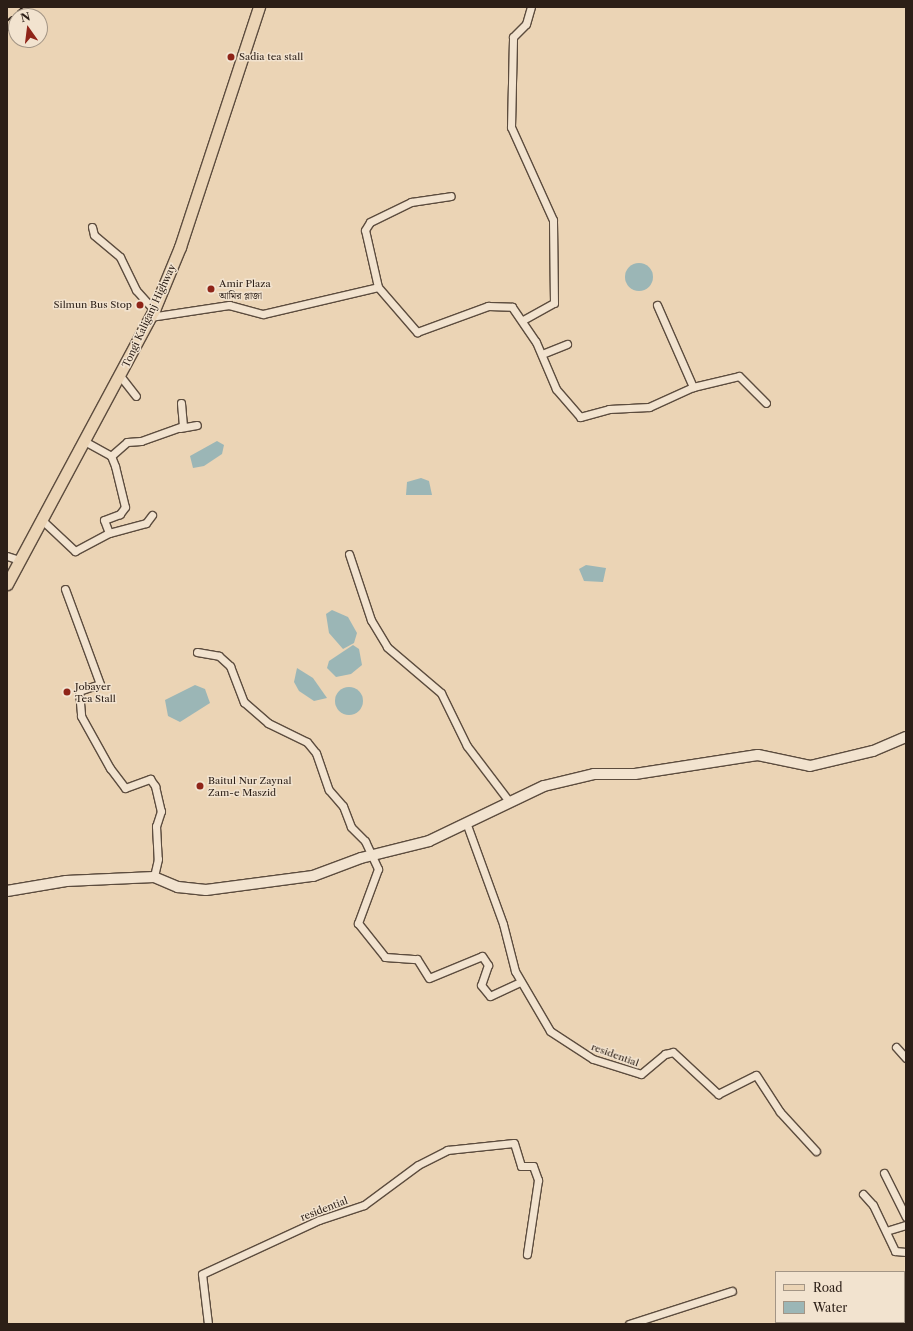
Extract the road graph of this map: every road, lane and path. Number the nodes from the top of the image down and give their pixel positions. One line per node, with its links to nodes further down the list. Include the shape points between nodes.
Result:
1 (259, 7): 7 (main road, Tongi Kaliganj Highway, via 180,247)
2 (531, 7): 8 (street, via 526,24 513,37 511,128 553,220 554,303)
3 (451, 196): 5 (street, via 411,202 370,222 365,230)
4 (92, 227): 7 (street, via 94,235 120,257 136,290)
5 (378, 287): 7 (street, via 263,314 229,305); 8 (street, via 417,332 473,311 506,304)
6 (657, 305): 12 (street)
7 (152, 314): 11 (main road, Tongi Kaliganj Highway)
8 (523, 320): 10 (street)
9 (567, 344): 10 (street)
10 (542, 354): 12 (street, via 556,388 580,417 609,409 649,407)
11 (121, 377): 13 (street); 18 (main road, Tongi Kaliganj Highway)
12 (693, 387): 15 (street, via 742,376)
13 (136, 396)
14 (180, 403): 17 (street, via 184,423)
15 (766, 403)
16 (197, 425): 17 (street)
17 (180, 429): 19 (street, via 128,442)
18 (86, 442): 19 (street); 21 (main road, Tongi Kaliganj Highway)
19 (111, 456): 22 (street, via 125,507 120,514 104,520)
20 (152, 515): 22 (street, via 146,523)
21 (43, 521): 22 (street, via 75,551); 25 (main road, Tongi Kaliganj Highway)
22 (109, 533)
23 (349, 554): 30 (street, via 371,620 387,647 441,693 467,746)
24 (7, 556): 25 (street)
25 (19, 560): 26 (main road, Tongi Kaliganj Highway)
26 (7, 584)
27 (65, 589): 33 (street, via 100,684 79,691 81,716 110,768 125,788 150,779 157,793 161,811 156,826 158,859)
28 (197, 652): 32 (street, via 219,656 230,666 244,702 268,723 307,742 316,753 330,790 343,806 347,821 364,841)
29 (906, 738): 30 (street, via 836,762 810,766 768,756 740,756 635,774 594,774 544,786)
30 (508, 800): 31 (street)
31 (467, 825): 32 (street, via 429,841); 35 (street, residential)
32 (371, 856): 33 (street, via 313,876 263,880 206,890 178,887); 35 (street, via 378,868 376,880 358,923 385,958 412,957 429,978 482,956 488,966 481,985 490,996)
33 (154, 877): 34 (street, via 66,881)
34 (7, 890)
35 (520, 982): 38 (street, residential, via 550,1031 593,1059 640,1074 665,1054 673,1052 718,1094 756,1076 780,1112)
36 (896, 1047): 37 (street)
37 (906, 1058)
38 (816, 1151)
39 (884, 1173): 41 (street)
40 (863, 1194): 43 (street)
41 (906, 1217)
42 (906, 1225): 43 (street)
43 (886, 1231): 44 (street, via 895,1251)
44 (906, 1252)
45 (527, 1254): 47 (street, residential, via 538,1180 533,1166 521,1166 514,1143 448,1150 418,1165 364,1206 319,1220 202,1274)
46 (732, 1291): 48 (street)
47 (208, 1324)
48 (632, 1324)

